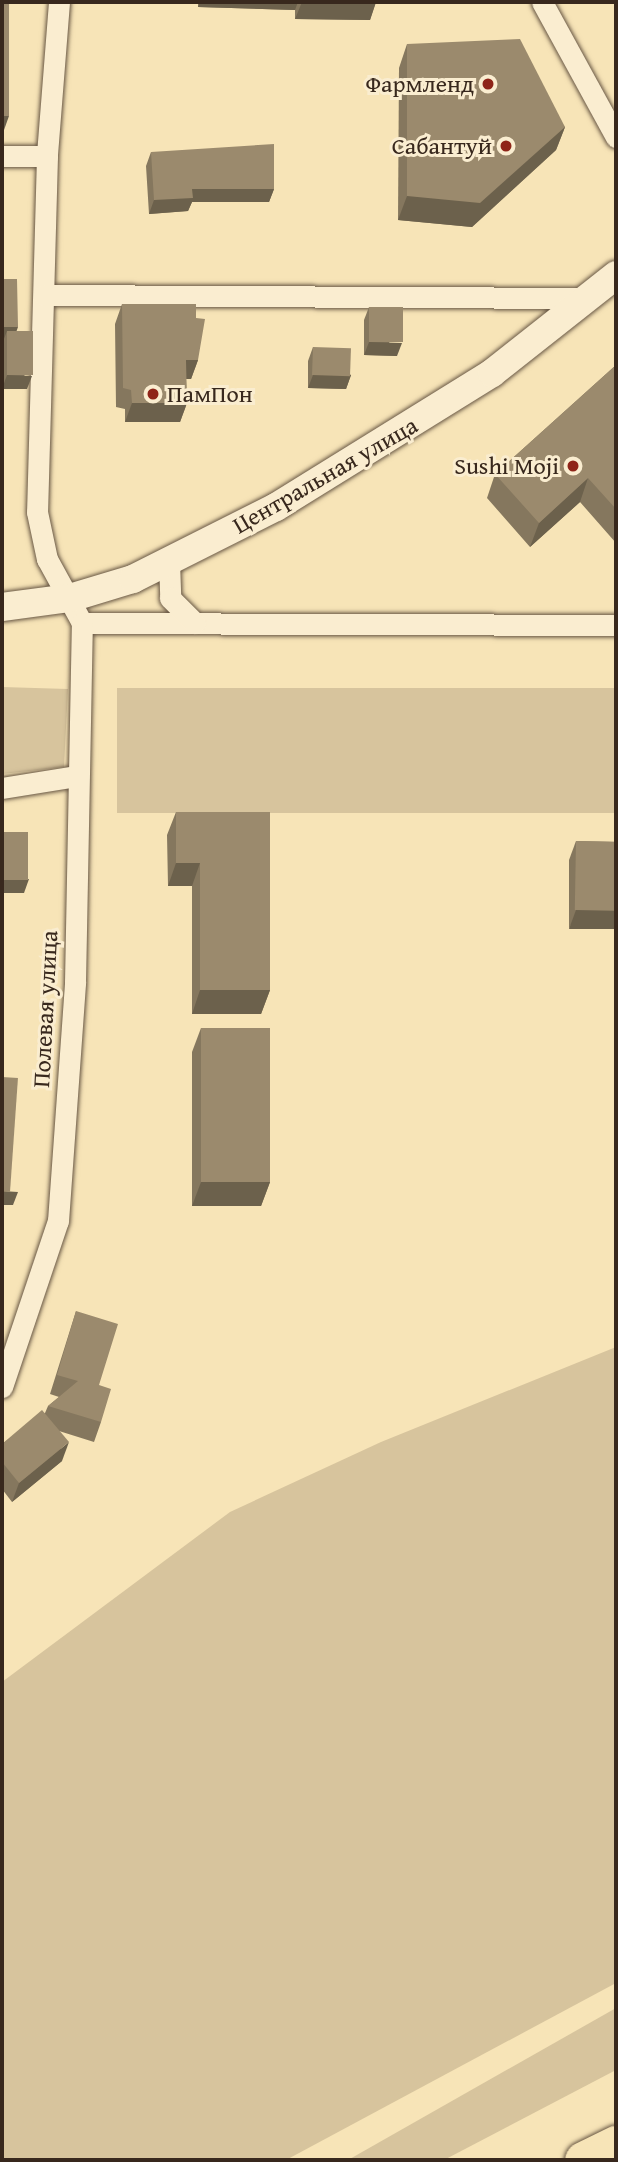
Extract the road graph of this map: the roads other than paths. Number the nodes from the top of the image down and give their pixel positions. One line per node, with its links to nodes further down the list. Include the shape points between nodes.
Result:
1 (59, 2): 5 (street)
2 (542, 2): 3 (street)
3 (616, 137)
4 (2, 156): 5 (street)
5 (47, 156): 7 (street)
6 (616, 275): 8 (street, Центральная улица)
7 (44, 295): 8 (street); 11 (street, via 37,512 47,559)
8 (587, 298): 9 (street, Центральная улица, via 408,429)
9 (169, 561): 11 (street, Центральная улица); 12 (street, via 170,598)
10 (2, 607): 11 (street, Центральная улица)
11 (76, 611): 12 (street); 14 (street, Полевая улица)
12 (195, 623): 13 (street)
13 (616, 625)
14 (76, 776): 15 (street); 16 (street, Полевая улица, via 75,982 58,1221)
15 (2, 789)
16 (2, 1387)
17 (616, 2144): 18 (highway)
18 (583, 2160)

